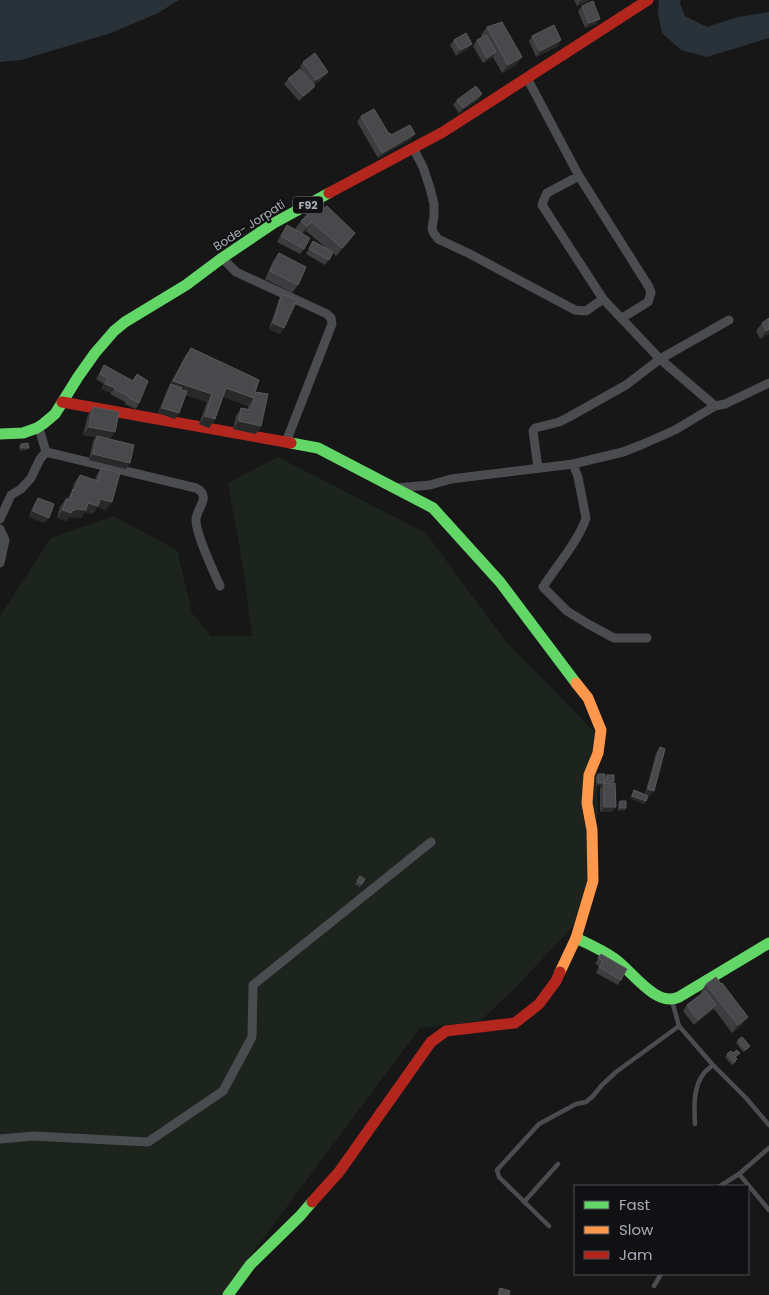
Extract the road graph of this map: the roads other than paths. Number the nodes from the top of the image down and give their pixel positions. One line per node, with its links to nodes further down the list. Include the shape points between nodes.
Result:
1 (647, 1): 2 (main road, Bode- Jorpati / F92)
2 (527, 78): 3 (main road, Bode- Jorpati / F92); 4 (street)
3 (413, 148): 5 (main road, Bode- Jorpati / F92, via 274,223); 6 (street, via 430,188 434,204 432,232 438,239 575,310 586,311)
4 (579, 176): 6 (street, via 548,193 542,205); 7 (street, via 651,293 648,302)
5 (222, 258): 11 (main road, Bode- Jorpati / F92, via 117,329); 15 (street, via 236,272 330,318 332,324)
6 (603, 299): 7 (street)
7 (622, 318): 9 (street)
8 (729, 320): 9 (street)
9 (660, 359): 12 (street); 18 (street, via 626,385 560,422 535,428)
10 (769, 383): 12 (street)
11 (62, 402): 13 (main road, Bode- Jorpati / F92, via 55,414); 15 (main road)
12 (715, 406): 17 (street, via 675,430 641,445)
13 (39, 428): 14 (main road); 16 (street)
14 (0, 434)
15 (286, 442): 19 (main road, via 318,448)
16 (46, 452): 20 (street, via 31,478 10,495); 23 (street, via 200,490 203,498 196,518 197,527)
17 (573, 464): 18 (street); 24 (street, via 586,518 543,587 567,611 614,638)
18 (538, 468): 19 (street, via 451,479 430,486)
19 (394, 488): 26 (main road, via 433,508 500,582 588,698 598,722 601,730 598,753 589,776 587,803 592,830 594,881)
20 (0, 519)
21 (0, 529): 22 (street, via 5,540)
22 (0, 563)
23 (220, 586)
24 (647, 638)
25 (431, 842): 33 (street, via 253,985 252,1037 223,1091 148,1142 33,1136)
26 (576, 938): 28 (main road, via 612,956 652,992); 45 (main road, via 556,981 539,1004 515,1023 446,1031 431,1042 340,1172 250,1265)
27 (769, 943): 28 (main road)
28 (672, 1000): 29 (lane)
29 (679, 1026): 30 (lane); 40 (lane, via 616,1072 586,1102 539,1124 498,1170 498,1177)
30 (713, 1065): 31 (lane, via 703,1074 698,1085 694,1103); 32 (lane)
31 (695, 1124)
32 (769, 1125)
33 (0, 1139)
34 (769, 1148): 36 (lane)
35 (558, 1164): 40 (lane)
36 (739, 1174): 37 (lane); 38 (lane)
37 (722, 1185)
38 (748, 1185)
39 (749, 1186): 41 (lane)
40 (524, 1202): 42 (lane)
41 (769, 1210)
42 (549, 1226)
43 (660, 1275): 44 (lane)
44 (654, 1286)
45 (228, 1295)

